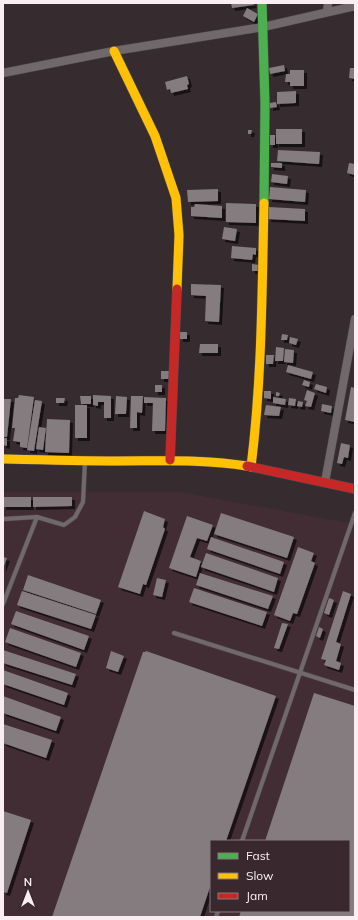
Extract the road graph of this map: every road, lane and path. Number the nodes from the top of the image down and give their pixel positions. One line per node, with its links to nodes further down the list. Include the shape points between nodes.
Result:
1 (262, 3): 5 (street)
2 (328, 3): 4 (street)
3 (355, 6): 4 (street)
4 (327, 12): 5 (street)
5 (263, 26): 6 (street); 12 (street, via 264,204 260,354)
6 (114, 51): 7 (street); 11 (street, via 155,136 176,198 179,235)
7 (3, 73)
8 (355, 319): 13 (street)
9 (3, 459): 10 (street)
10 (85, 460): 11 (street); 16 (lane, via 83,502 75,517 64,525)
11 (170, 460): 12 (street)
12 (251, 467): 13 (street)
13 (325, 482): 14 (street)
14 (355, 489)
15 (355, 513): 20 (lane)
16 (37, 517): 17 (lane); 18 (lane)
17 (3, 519)
18 (3, 604)
19 (174, 633): 20 (lane)
20 (300, 673): 21 (lane); 22 (lane)
21 (355, 690)
22 (242, 840)

